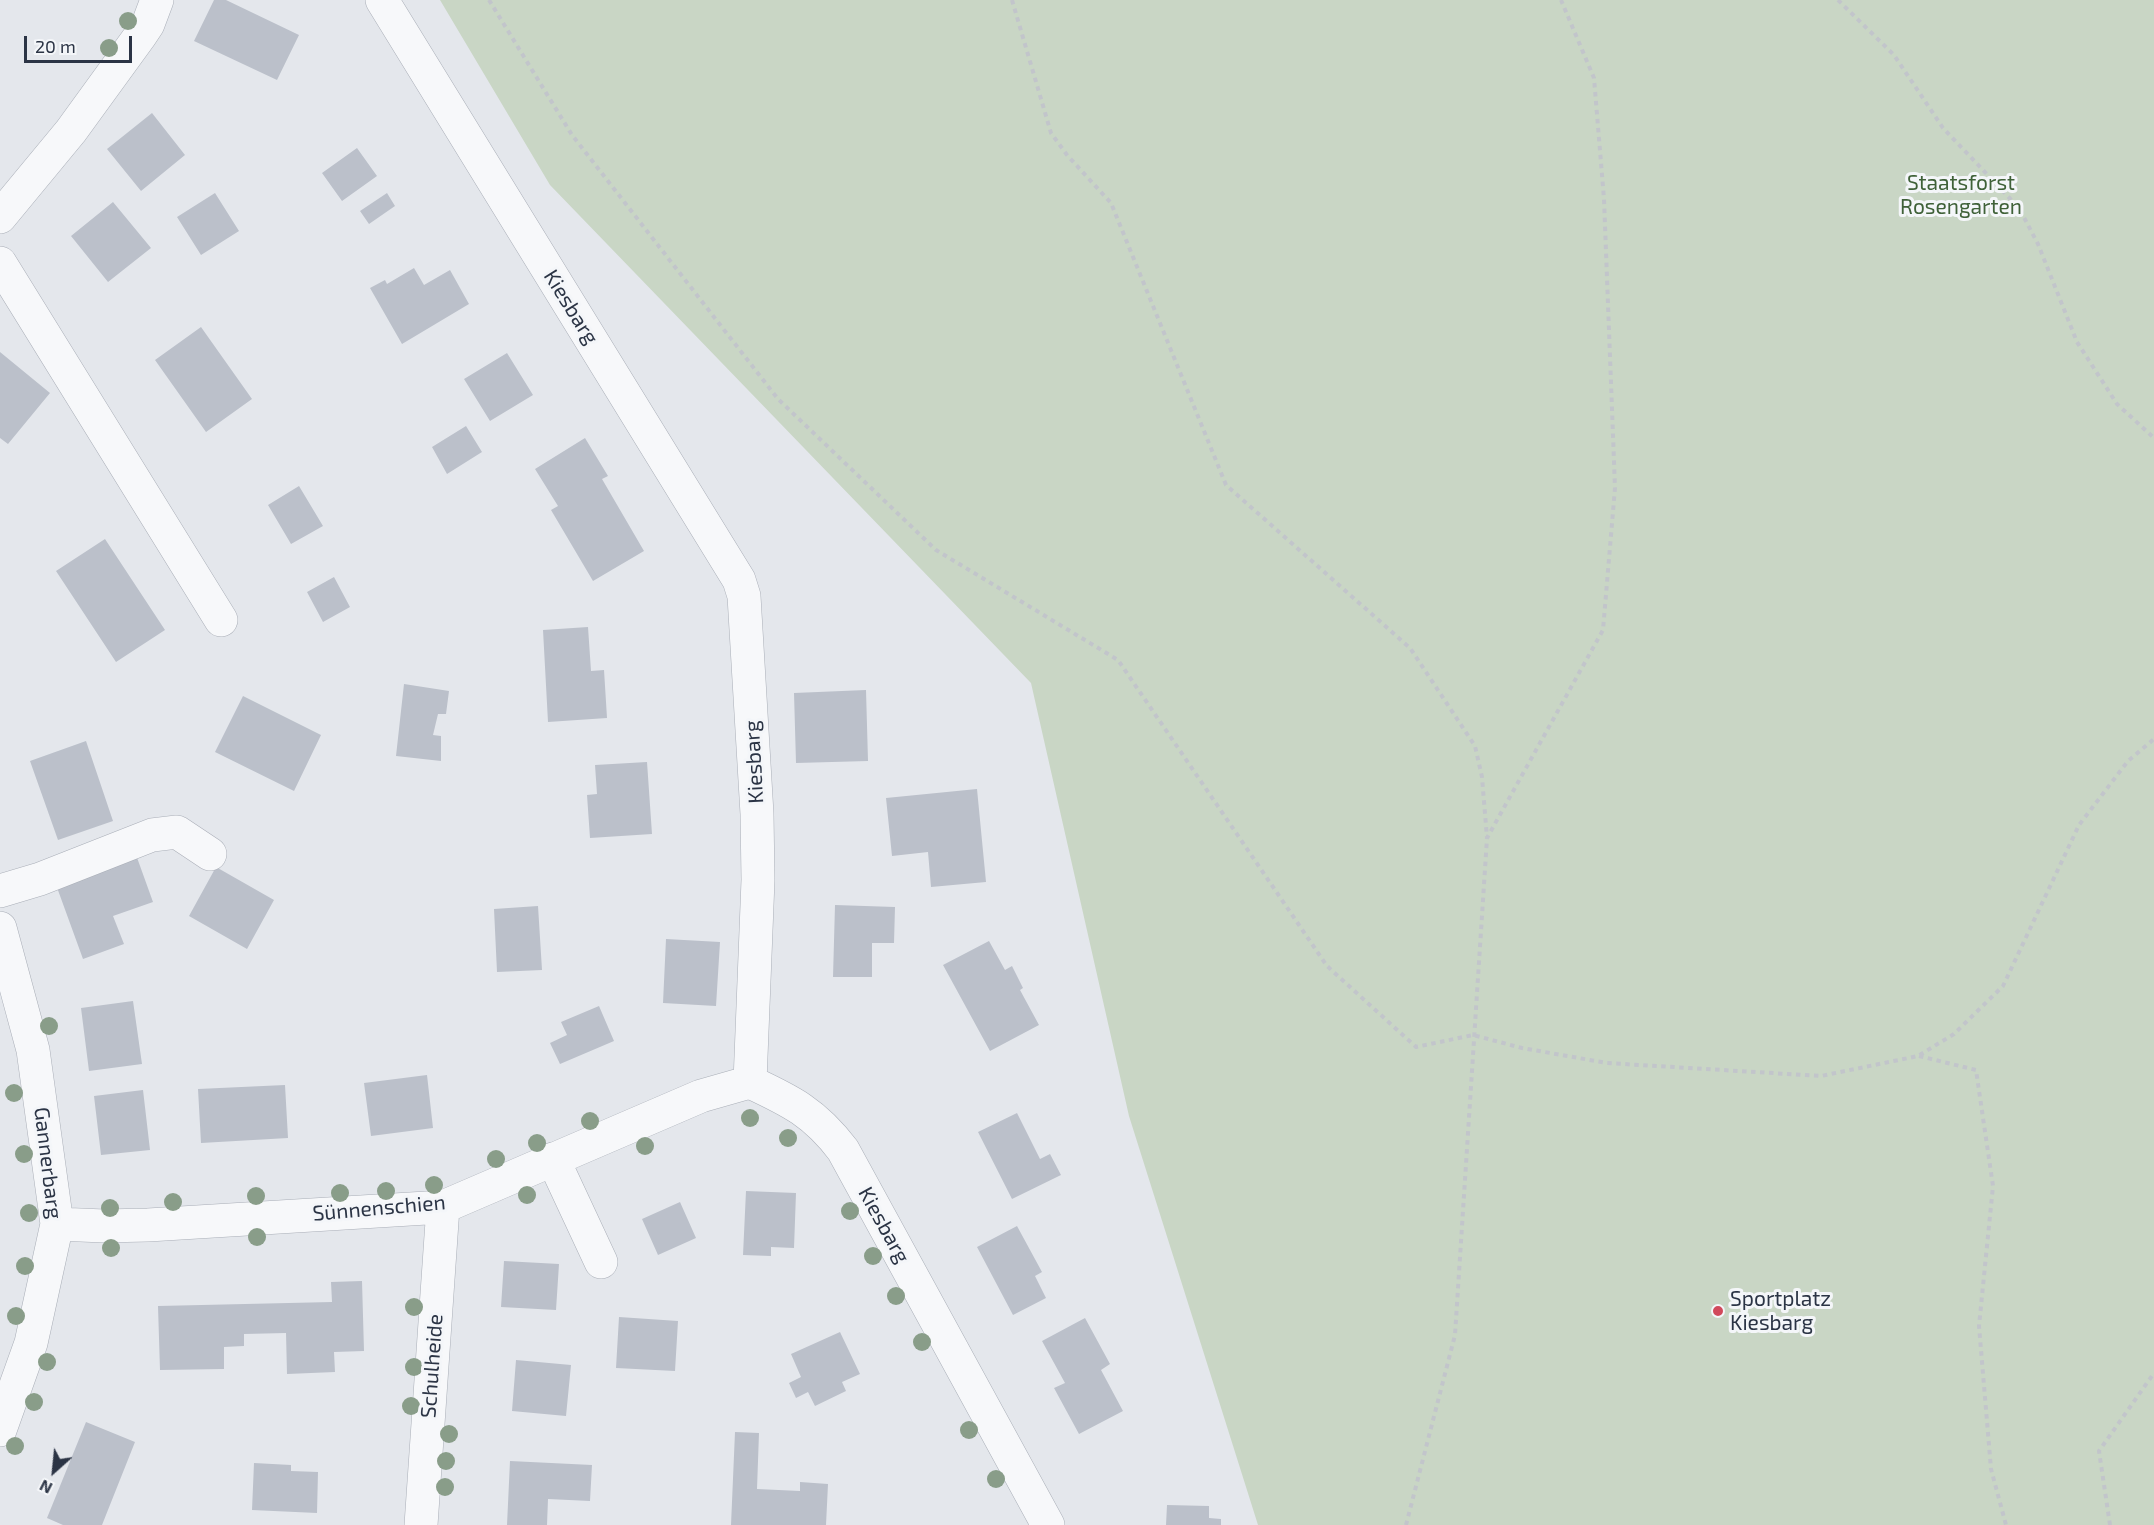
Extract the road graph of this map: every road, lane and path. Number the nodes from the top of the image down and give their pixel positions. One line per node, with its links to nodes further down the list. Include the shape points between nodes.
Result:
1 (157, 0): 7 (street, via 140,36)
2 (382, 0): 18 (street, Kiesbarg, via 739,580 744,596 757,814)
3 (489, 0): 16 (path, via 572,135 778,399 936,550 1118,660 1327,966 1416,1047)
4 (1012, 0): 12 (path, via 1051,133 1111,203 1226,485 1410,648 1475,746 1482,777)
5 (1561, 0): 12 (path, via 1594,78 1604,199 1615,488 1603,630)
6 (1838, 0): 9 (path, via 1894,55 1943,128 2019,208 2038,244 2077,342 2117,404)
7 (0, 217)
8 (0, 263): 10 (street)
9 (2154, 438)
10 (221, 620)
11 (2154, 740): 17 (path, via 2128,761 2079,825 2003,986 1954,1034)
12 (1486, 838): 16 (path)
13 (210, 854): 14 (street, via 177,832 152,835)
14 (0, 891)
15 (0, 928): 21 (street, Gannerbarg, via 33,1050)
16 (1473, 1035): 17 (path, via 1607,1063 1821,1076); 27 (path, via 1455,1335)
17 (1918, 1056): 28 (path, via 1976,1070 1993,1186 1979,1326 1991,1469)
18 (750, 1082): 19 (street, Sünnenschien, via 701,1096); 26 (street, Kiesbarg, via 807,1112 843,1150)
19 (553, 1159): 20 (street, Sünnenschien); 22 (street)
20 (443, 1207): 21 (street, Sünnenschien, via 148,1225); 25 (street, Schulheide)
21 (57, 1224): 24 (street, Gannerbarg, via 31,1343)
22 (601, 1262)
23 (2154, 1373): 29 (path, via 2099,1451)
24 (0, 1430)
25 (420, 1525)
26 (1048, 1525)
27 (1406, 1525)
28 (2006, 1525)
29 (2110, 1525)

